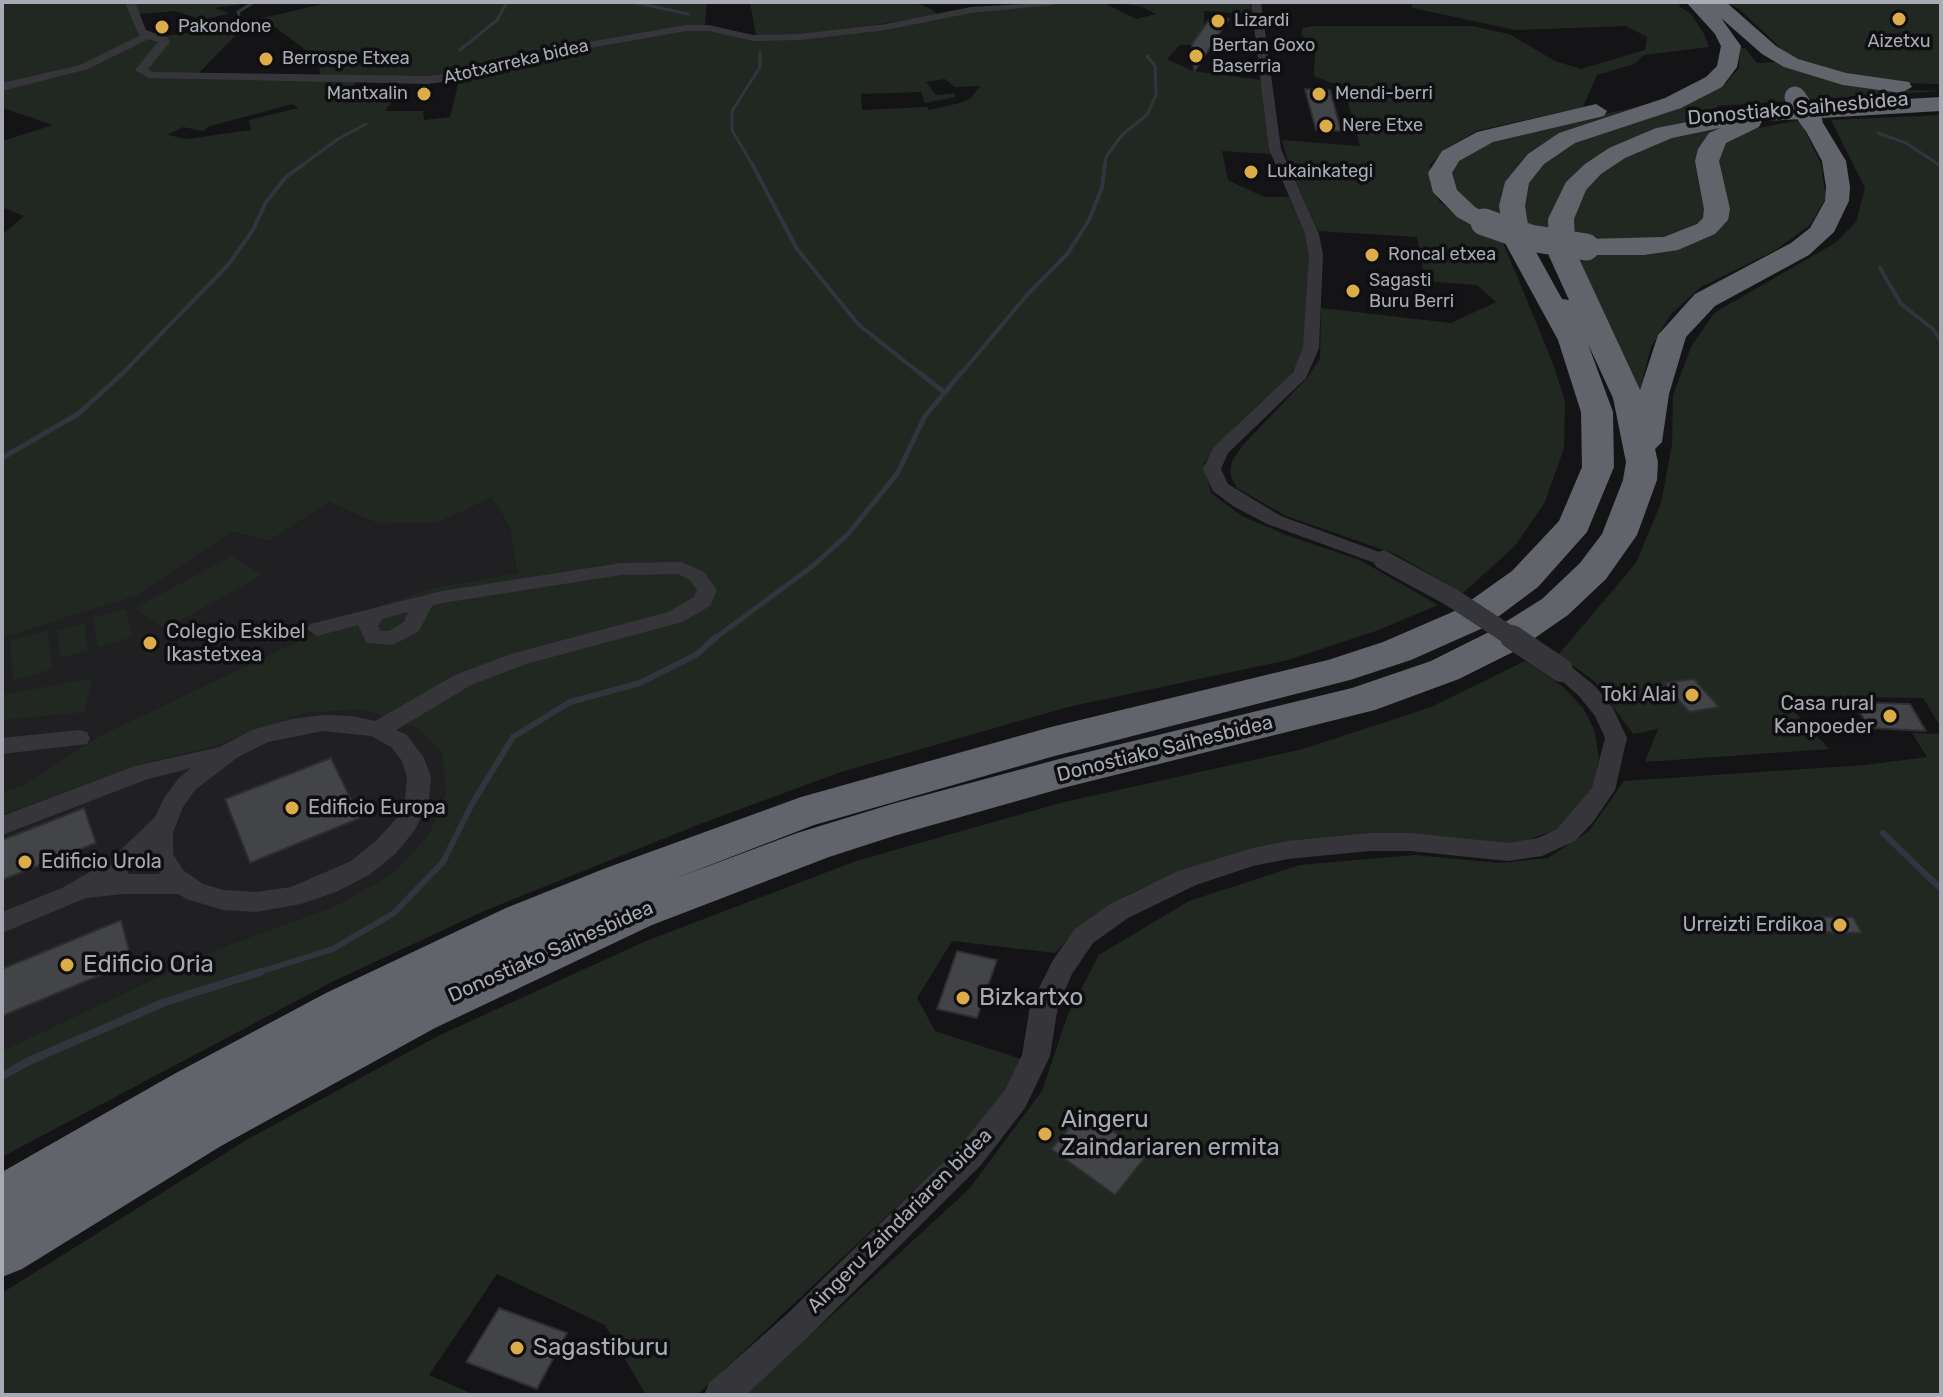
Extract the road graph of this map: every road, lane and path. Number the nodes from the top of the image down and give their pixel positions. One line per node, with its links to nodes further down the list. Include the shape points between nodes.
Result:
1 (130, 2): 8 (street)
2 (1053, 2): 8 (street, Atotxarreka bidea, via 800,37 753,38 686,28 428,80 149,75 141,70 164,42)
3 (1249, 2): 4 (street, Aingeru Zaindariaren bidea)
4 (1256, 2): 34 (street, Aingeru Zaindariaren bidea, bridge, via 1275,149 1316,255 1311,348 1300,374 1220,451 1212,469 1220,487 1240,502 1383,560 1451,597 1587,691 1616,738 1603,790 1566,835 1542,847 1508,852 1370,842 1288,850 1187,878 1119,911 1084,936 1062,968 1044,1006 1036,1056 1015,1099 971,1155)
5 (1695, 2): 9 (highway, via 1724,32)
6 (1715, 2): 7 (highway)
7 (1734, 20): 11 (highway, via 1769,50 1814,72 1868,84); 16 (highway, bridge, via 1812,122 1834,161 1837,201 1821,232 1800,249 1705,300 1672,335)
8 (147, 36): 10 (street, via 84,67)
9 (1730, 56): 14 (highway, bridge, via 1679,91 1485,137 1459,149 1443,165 1441,182 1454,202 1484,222 1530,238 1586,247 1669,244 1715,220 1707,161 1717,138 1748,122); 15 (highway, via 1714,82 1673,103 1567,138 1536,159 1517,182 1512,206 1518,243)
10 (2, 87)
11 (1941, 88)
12 (1941, 96): 15 (highway, Donostiako Saihesbidea, via 1696,116 1630,133 1580,159 1557,179 1539,232 1544,262)
13 (1941, 104): 14 (highway, Donostiako Saihesbidea)
14 (1896, 106): 16 (highway, Donostiako Saihesbidea, via 1766,114 1682,128 1617,153 1575,187 1561,219 1562,256 1628,398)
15 (1578, 355): 30 (highway, Donostiako Saihesbidea, via 1597,412 1599,447 1598,467 1575,525 1525,579 1470,619 1336,671 1051,742 719,842 523,921 343,1008)
16 (1642, 462): 33 (highway, Donostiako Saihesbidea, via 1628,517 1593,571 1543,616 1476,656 1361,700 892,820 636,912 417,1013 202,1129)
17 (424, 601): 18 (street); 18 (street, via 412,626 393,638 374,638 368,626); 20 (street, via 664,566 697,576 707,590 703,601 675,617 519,659 463,680)
18 (375, 612): 19 (street)
19 (317, 629)
20 (378, 730): 23 (street, via 353,724 308,725 260,736); 27 (street, via 399,741 413,758 419,777 417,800 406,824 360,868 292,897 256,902 223,900)
21 (79, 738): 22 (street)
22 (2, 746)
23 (230, 751): 24 (street); 25 (street, via 207,766)
24 (113, 782): 25 (street, via 151,784 166,791); 26 (street)
25 (168, 813): 27 (street, via 161,855); 28 (street, via 118,868)
26 (2, 826)
27 (184, 884): 28 (street, via 124,884)
28 (71, 895): 29 (street)
29 (2, 923)
30 (192, 1090): 31 (highway, via 113,1121); 32 (highway, Donostiako Saihesbidea)
31 (2, 1181)
32 (2, 1202)
33 (2, 1250)
34 (721, 1395)

